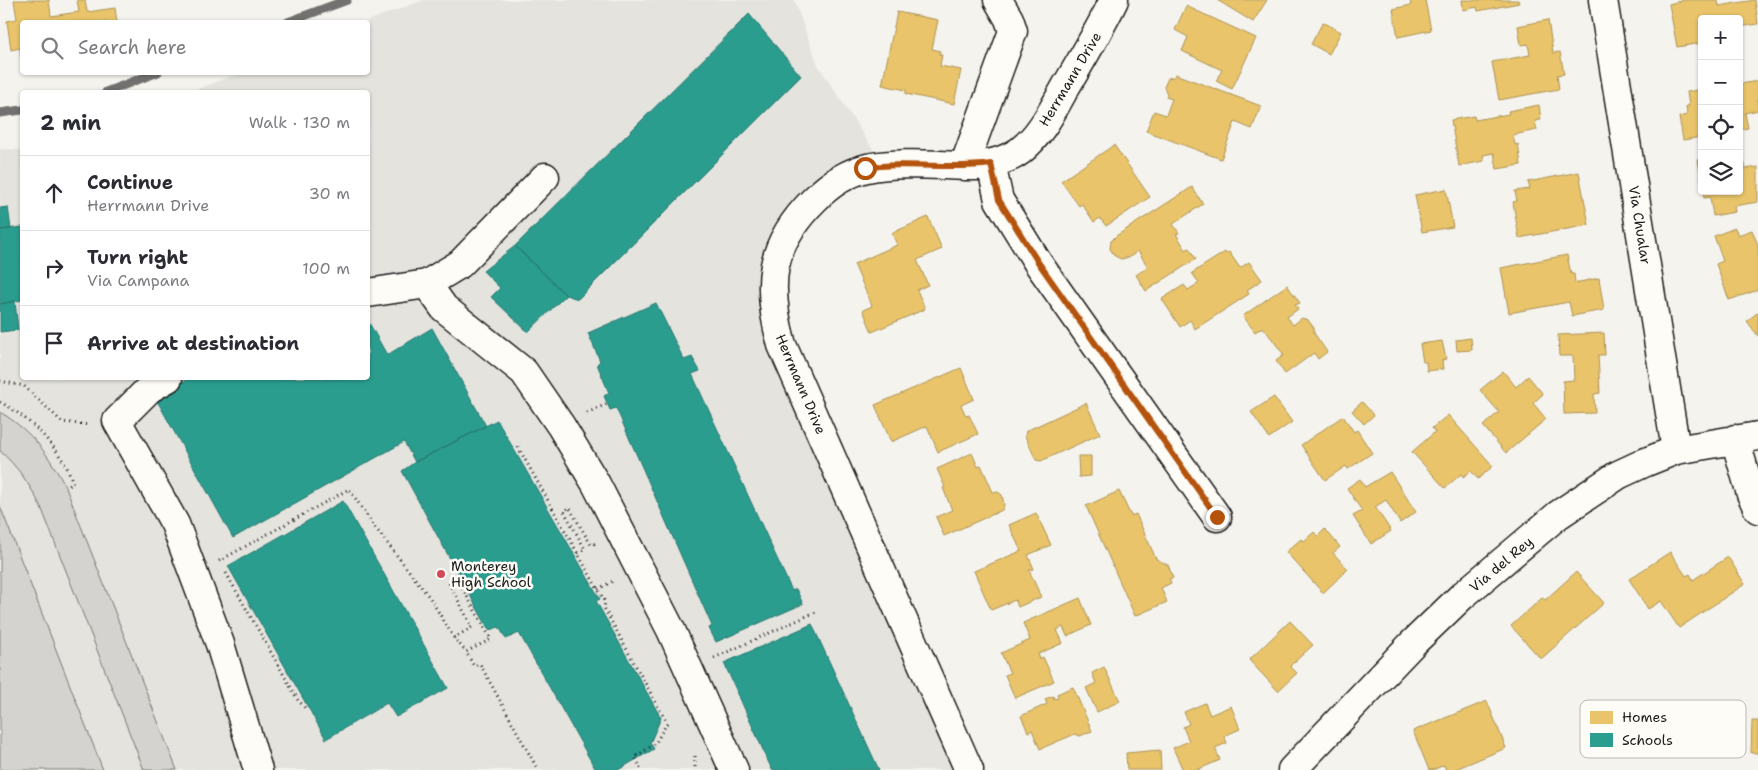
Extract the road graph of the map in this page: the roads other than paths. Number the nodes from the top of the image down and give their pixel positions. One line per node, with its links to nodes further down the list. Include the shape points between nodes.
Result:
1 (998, 0): 4 (street, via 1013,31)
2 (1114, 0): 4 (street, Herrmann Drive, via 1046,122 1032,141 1018,153)
3 (1603, 0): 10 (street, Via Chualar)
4 (978, 165): 12 (street, via 1038,262); 15 (street, Herrmann Drive, via 883,165 839,178 808,205 787,233 776,258 772,283 782,344)
5 (545, 177): 6 (street, via 460,264)
6 (427, 284): 7 (street); 14 (street, via 444,308 524,372 561,426 596,484 671,630)
7 (370, 293)
8 (165, 380): 13 (street, via 150,389 117,421 175,524 220,644)
9 (1747, 438): 10 (street, Via del Rey); 11 (street, via 1751,494)
10 (1676, 450): 16 (street, Via del Rey, via 1618,475 1558,515 1462,596)
11 (1758, 509)
12 (1217, 517)
13 (258, 770)
14 (734, 770)
15 (969, 770)
16 (1292, 770)

